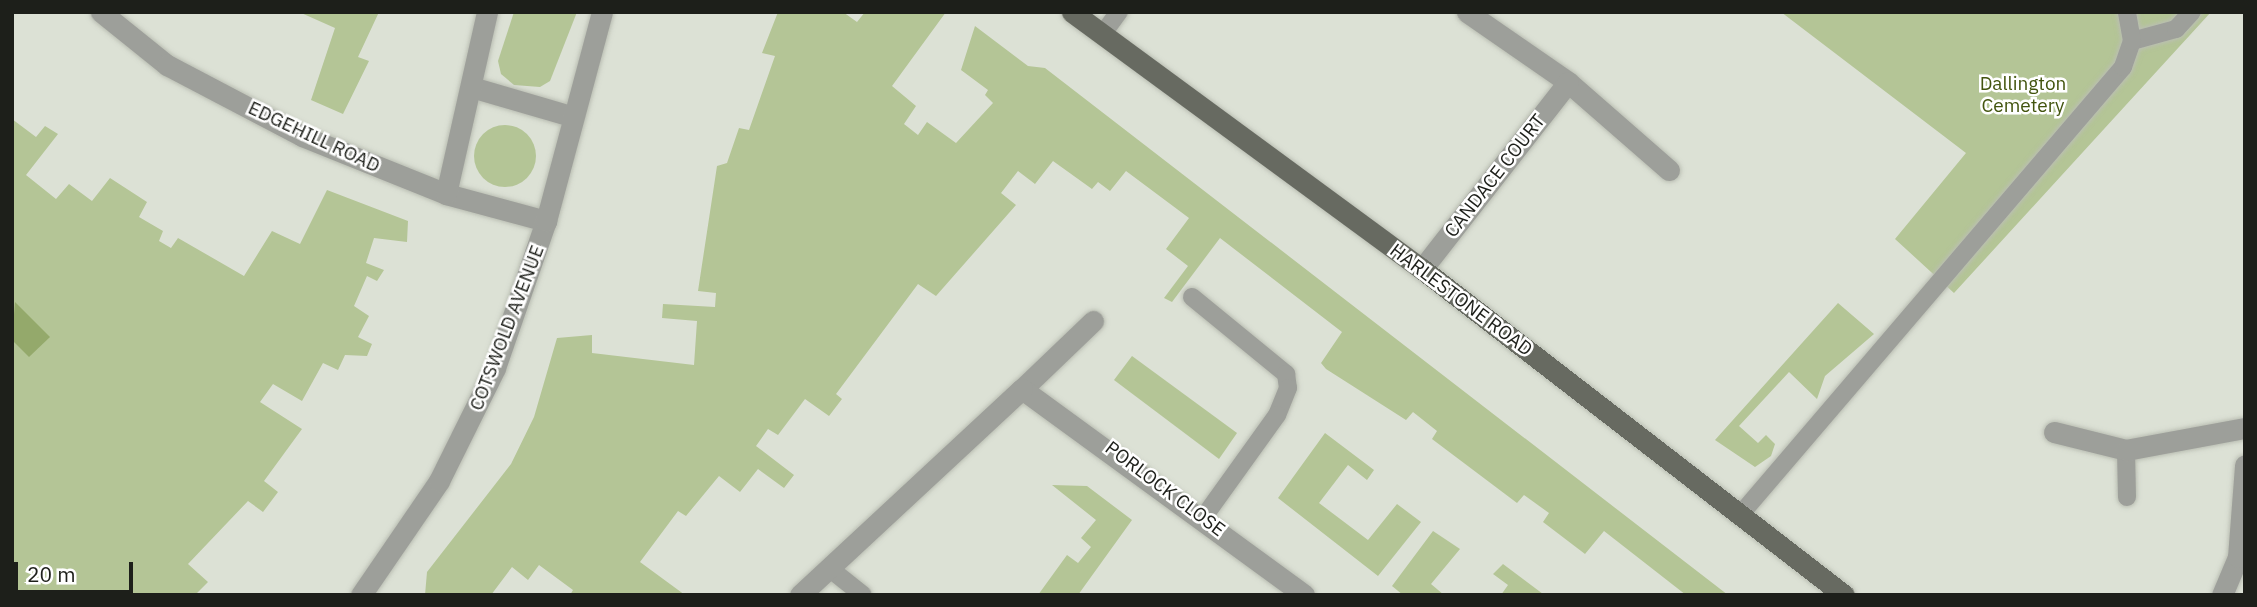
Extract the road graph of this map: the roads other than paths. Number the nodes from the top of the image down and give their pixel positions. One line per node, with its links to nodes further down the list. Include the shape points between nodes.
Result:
1 (101, 12): 15 (street, EDGEHILL ROAD, via 167,65 302,136)
2 (487, 12): 12 (street)
3 (602, 12): 13 (street, COTSWOLD AVENUE)
4 (1072, 12): 9 (main road, HARLESTONE ROAD)
5 (1119, 12): 9 (lane)
6 (1467, 12): 11 (street)
7 (2127, 12): 10 (lane)
8 (2192, 12): 10 (lane, via 2176,29)
9 (1102, 35): 17 (main road, HARLESTONE ROAD)
10 (2132, 41): 26 (lane, via 2123,67)
11 (1568, 82): 14 (street); 17 (street, CANDACE COURT)
12 (475, 89): 13 (street); 15 (street)
13 (571, 116): 16 (street, COTSWOLD AVENUE)
14 (1669, 170)
15 (446, 194): 16 (street, EDGEHILL ROAD)
16 (546, 221): 29 (street, COTSWOLD AVENUE, via 469,425 400,544)
17 (1422, 269): 26 (main road, HARLESTONE ROAD)
18 (1192, 297): 27 (lane, via 1286,374 1288,387 1277,415)
19 (1093, 321): 20 (street)
20 (1023, 389): 27 (street, PORLOCK CLOSE); 28 (street)
21 (2245, 428): 23 (street)
22 (2054, 432): 23 (street)
23 (2126, 450): 25 (lane)
24 (2245, 465): 34 (street, via 2238,557)
25 (2127, 497)
26 (1740, 515): 33 (main road, HARLESTONE ROAD)
27 (1203, 518): 32 (street, PORLOCK CLOSE)
28 (829, 568): 30 (street); 31 (lane)
29 (361, 595)
30 (800, 595)
31 (863, 595)
32 (1304, 595)
33 (1844, 595)
34 (2222, 595)

